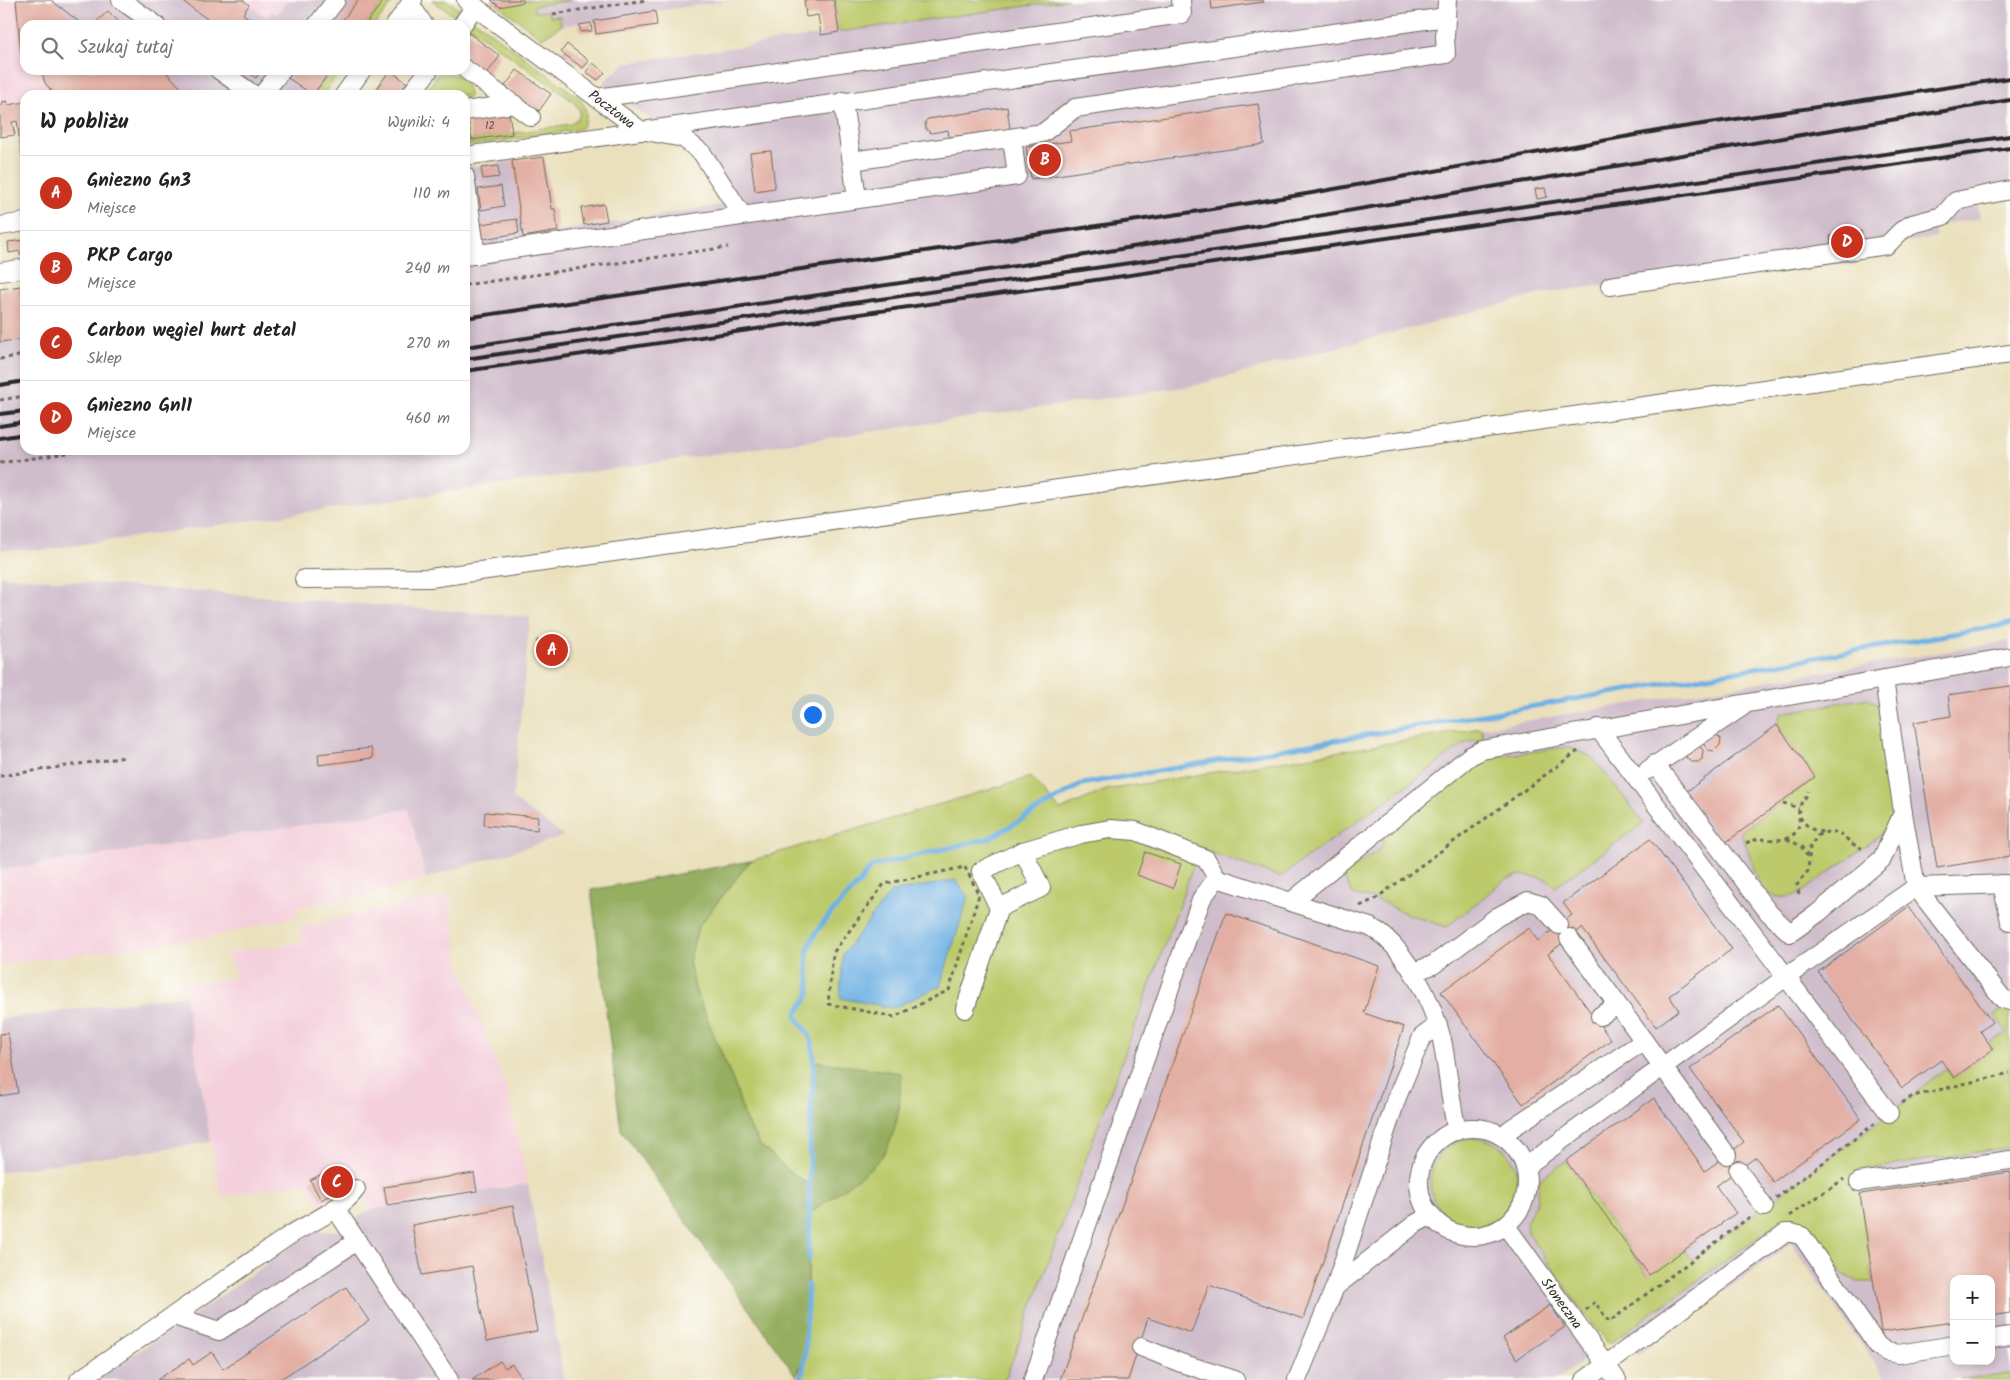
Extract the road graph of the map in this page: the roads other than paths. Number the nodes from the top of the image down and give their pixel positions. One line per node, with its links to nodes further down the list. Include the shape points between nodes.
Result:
1 (121, 0): 7 (street)
2 (336, 0): 8 (street)
3 (1181, 0): 21 (street, via 1182,14)
4 (411, 2): 9 (street); 10 (street)
5 (471, 3): 11 (street); 21 (street, Pocztowa)
6 (1446, 9): 22 (street); 27 (street, via 1446,54 1076,108 1043,133)
7 (149, 20)
8 (321, 20)
9 (398, 20)
10 (421, 20)
11 (464, 20)
12 (470, 73): 23 (street)
13 (226, 75): 17 (street)
14 (278, 75): 18 (street)
15 (358, 75): 19 (street)
16 (425, 75): 20 (street)
17 (247, 90)
18 (266, 90)
19 (348, 90)
20 (414, 90)
21 (597, 98): 26 (street, Pocztowa)
22 (843, 101): 26 (street); 29 (street)
23 (514, 104): 24 (street); 25 (street)
24 (470, 110)
25 (531, 117)
26 (640, 130): 28 (street, Pocztowa); 32 (street, via 683,138 702,154)
27 (1012, 138): 29 (street); 31 (street, via 1017,176)
28 (470, 155)
29 (852, 161): 31 (street)
30 (2010, 190): 38 (street, via 1956,200 1943,216 1912,224 1887,245)
31 (857, 198): 32 (street)
32 (742, 215): 35 (street)
33 (20, 223): 34 (street)
34 (0, 226)
35 (470, 256)
36 (20, 269): 37 (street)
37 (1, 271)
38 (1610, 286)
39 (2010, 354): 40 (street, via 430,578)
40 (304, 579)
41 (2010, 657): 42 (street)
42 (1884, 679): 43 (street); 47 (street)
43 (1749, 702): 44 (street); 45 (street)
44 (1598, 728): 46 (street); 52 (street, via 1497,746 1470,756)
45 (1655, 764): 46 (street); 47 (street, via 1769,913 1790,933 1882,859)
46 (1636, 779): 56 (street)
47 (1903, 813): 51 (street)
48 (1023, 851): 49 (street, via 1110,829 1136,832 1206,859); 53 (street, via 1041,888); 53 (street, via 981,871)
49 (1217, 878): 52 (street); 87 (street, via 1202,898 1189,933)
50 (2006, 884): 51 (street); 54 (street)
51 (1916, 887): 56 (street); 57 (street, via 2003,999)
52 (1291, 902): 55 (street, via 1382,932)
53 (1000, 908): 59 (street)
54 (2010, 922)
55 (1413, 972): 58 (street, via 1433,965 1497,917 1528,901 1541,905); 61 (street)
56 (1786, 977): 63 (street); 64 (street)
57 (2010, 1001)
58 (1618, 1005): 60 (street); 62 (street)
59 (965, 1009)
60 (1600, 1016)
61 (1438, 1025): 65 (street); 78 (street, via 1422,1037 1397,1097)
62 (1644, 1041): 63 (street); 66 (street)
63 (1663, 1068): 67 (street); 69 (street)
64 (1889, 1113)
65 (1457, 1131): 66 (street, via 1479,1128); 75 (street, via 1438,1142 1421,1167 1421,1197)
66 (1502, 1136): 69 (street, via 1517,1150)
67 (1727, 1155)
68 (2010, 1160): 71 (street)
69 (1525, 1167): 76 (street, via 1528,1180 1525,1199)
70 (1738, 1170): 73 (street)
71 (1858, 1182)
72 (356, 1189): 74 (street)
73 (1764, 1207)
74 (335, 1208): 77 (street); 79 (street)
75 (1431, 1216): 76 (street, via 1449,1231 1463,1236 1493,1233); 78 (street, via 1415,1224)
76 (1506, 1226): 84 (street, Słoneczna)
77 (357, 1242): 79 (street, via 219,1331); 86 (street)
78 (1335, 1287): 89 (street)
79 (174, 1316): 85 (street)
80 (2010, 1336): 81 (street)
81 (1995, 1338)
82 (1950, 1346): 84 (street, via 1899,1354 1878,1346 1802,1236 1785,1233)
83 (1142, 1347): 88 (street)
84 (1606, 1365): 90 (street); 91 (street, Słoneczna)
85 (79, 1380)
86 (449, 1380)
87 (1033, 1380)
88 (1234, 1380)
89 (1297, 1380)
90 (1585, 1380)
91 (1617, 1380)

